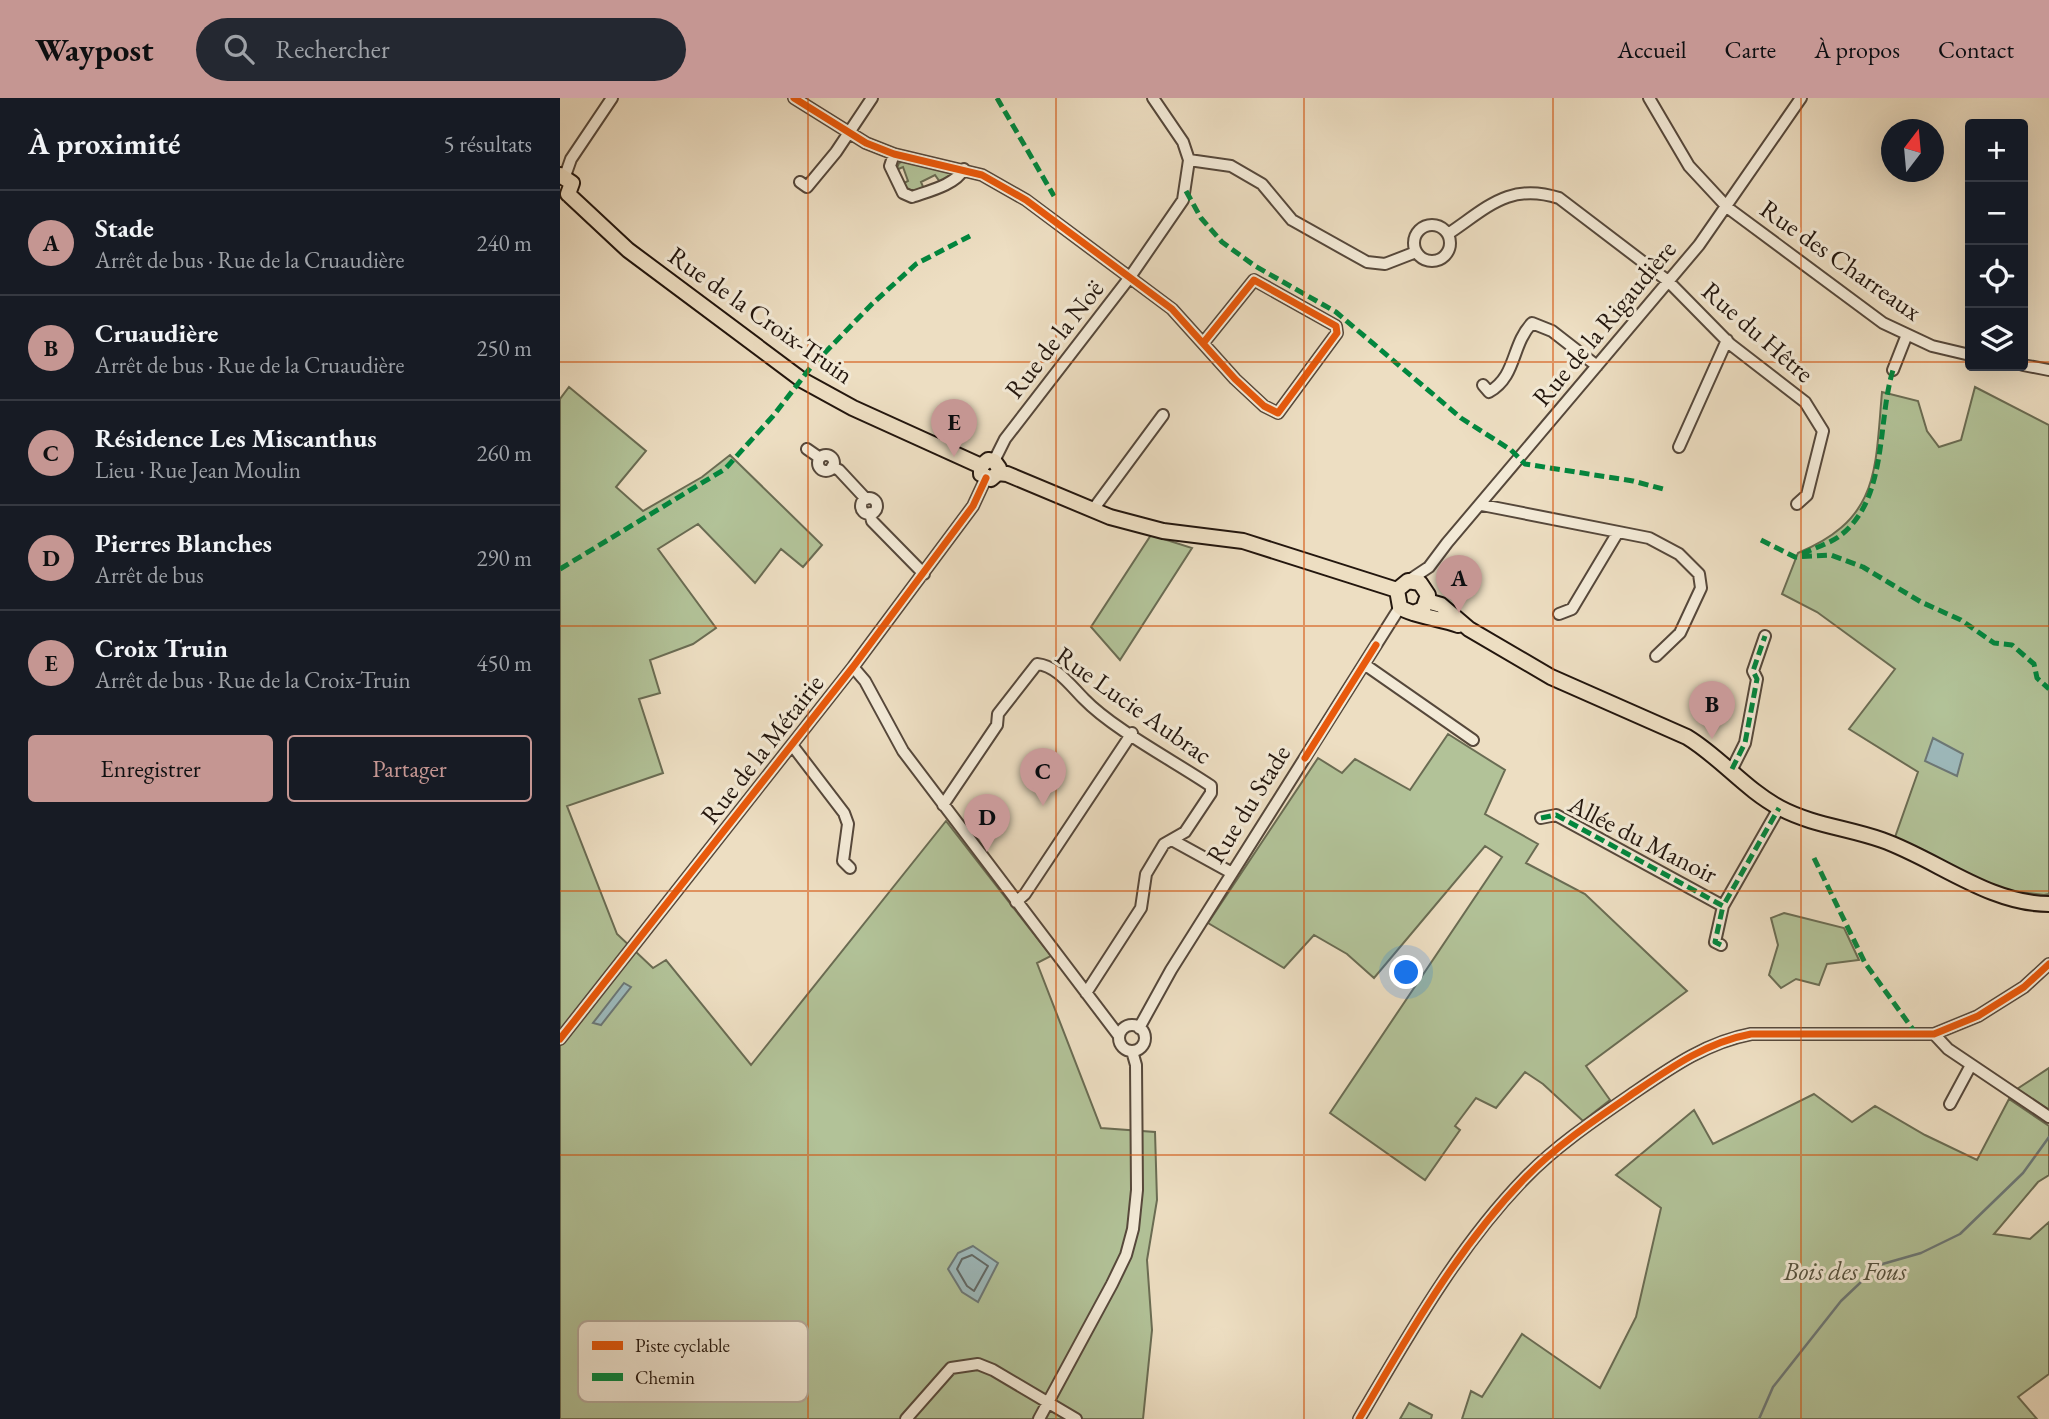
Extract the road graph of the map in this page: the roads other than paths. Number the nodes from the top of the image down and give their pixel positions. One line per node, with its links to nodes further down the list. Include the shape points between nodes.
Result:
1 (612, 98): 11 (street)
2 (794, 98): 7 (street)
3 (872, 98): 7 (street)
4 (1153, 98): 9 (street, Rue de la Noë, via 1183,142)
5 (1649, 98): 14 (street, Rue des Charreaux, via 1689,166)
6 (1801, 98): 14 (street, Rue de la Rigaudière)
7 (849, 134): 8 (street); 12 (street, via 807,187)
8 (894, 154): 10 (street); 10 (street, via 890,166 903,193 912,197 960,176)
9 (1188, 160): 16 (street, via 1231,166 1262,184 1292,220 1367,262 1385,264); 17 (street, Rue de la Noë, via 1186,191 1179,209)
10 (964, 169): 17 (street, via 1026,200)
11 (563, 175): 13 (main road, via 572,183)
12 (800, 182)
13 (564, 195): 31 (main road, Rue de la Croix-Truin, via 628,250 803,380 853,408)
14 (1728, 208): 18 (street, Rue de la Rigaudière); 19 (street, Rue des Charreaux)
15 (1448, 234): 16 (street, via 1450,246 1443,257 1426,260); 16 (street, via 1434,225 1423,227 1415,236); 18 (street, Rue du Hêtre, via 1507,194 1542,192 1559,198)
16 (1416, 252)
17 (1130, 277): 21 (street, via 1172,309); 31 (street, Rue de la Noë, via 1005,439)
18 (1668, 281): 20 (street, Rue du Hêtre); 23 (street, Rue de la Rigaudière)
19 (1906, 337): 22 (street, Rue des Charreaux); 25 (street)
20 (1727, 340): 29 (street); 32 (street, Rue du Hêtre, via 1805,402 1823,431 1807,495)
21 (1204, 342): 21 (street, via 1254,280 1319,314 1336,326 1337,333 1278,413 1264,406)
22 (1965, 354)
23 (1597, 366): 27 (street, via 1552,331 1532,323 1519,337 1502,384 1489,392); 33 (street, Rue de la Rigaudière)
24 (2028, 366): 26 (street)
25 (1893, 370)
26 (2049, 370)
27 (1483, 386)
28 (1163, 415): 34 (street)
29 (1679, 447)
30 (807, 449): 37 (street, via 820,458 821,469 839,470 866,499 862,509 870,513 872,522)
31 (990, 469): 34 (main road, Rue de la Croix-Truin); 37 (street, Rue de la Métairie, via 973,506)
32 (1797, 504)
33 (1482, 505): 35 (street); 36 (street, Rue de la Rigaudière)
34 (1092, 511): 38 (main road, Rue de la Croix-Truin, via 1163,531 1256,544)
35 (1618, 532): 41 (street, via 1572,610); 44 (street, via 1649,538 1679,554 1699,574 1701,588 1680,633)
36 (1429, 568): 38 (street, Rue de la Rigaudière); 39 (street, Rue de la Rigaudière)
37 (923, 573): 46 (street, Rue de la Métairie)
38 (1403, 586): 39 (main road, Rue de la Croix-Truin); 40 (main road)
39 (1426, 594): 40 (main road, via 1423,609); 42 (main road, Rue de la Croix-Truin)
40 (1406, 610): 42 (main road); 45 (street, Rue du Stade)
41 (1559, 614)
42 (1469, 629): 50 (main road, via 1551,677 1687,737)
43 (1765, 636): 50 (street, via 1753,671 1757,679 1745,743)
44 (1656, 656)
45 (1364, 664): 48 (street); 56 (street, Rue du Stade)
46 (853, 667): 49 (street, Rue de la Métairie); 51 (street, via 903,751)
47 (1132, 733): 51 (street, Rue Lucie Aubrac, via 1093,708 1068,680 1037,664 998,714 997,725); 54 (street, Rue Lucie Aubrac, via 1211,786 1185,832); 57 (street)
48 (1473, 740)
49 (792, 746): 55 (street, via 845,813 843,861); 66 (street, Rue de la Métairie)
50 (1731, 769): 52 (main road)
51 (943, 805): 57 (street)
52 (1779, 808): 58 (main road, via 1882,840 2023,903); 59 (street, Allée du Manoir)
53 (1541, 818): 59 (street, Allée du Manoir, via 1556,815)
54 (1172, 840): 56 (street); 62 (street, Rue Lucie Aubrac, via 1146,874 1142,908)
55 (850, 868)
56 (1232, 873): 63 (street, Rue du Stade)
57 (1016, 902): 62 (street)
58 (2049, 904)
59 (1723, 905): 60 (street, Allée du Manoir, via 1715,942)
60 (1721, 945)
61 (2049, 964): 64 (street, via 2024,987 1978,1016)
62 (1086, 993): 65 (street)
63 (1139, 1028): 65 (street, via 1126,1027); 67 (street, via 1144,1042)
64 (1934, 1034): 68 (street); 75 (street, via 1751,1034 1730,1038 1668,1070 1595,1119 1523,1180 1431,1298)
65 (1119, 1036): 67 (street, via 1122,1047)
66 (560, 1039)
67 (1132, 1051): 71 (street, via 1137,1190 1133,1229 1116,1274)
68 (1971, 1065): 69 (street); 70 (street)
69 (1950, 1104)
70 (2049, 1117)
71 (1049, 1402): 72 (street, via 993,1370 966,1365 951,1368); 73 (street); 74 (street)
72 (906, 1419)
73 (1039, 1419)
74 (1076, 1419)
75 (1359, 1419)

